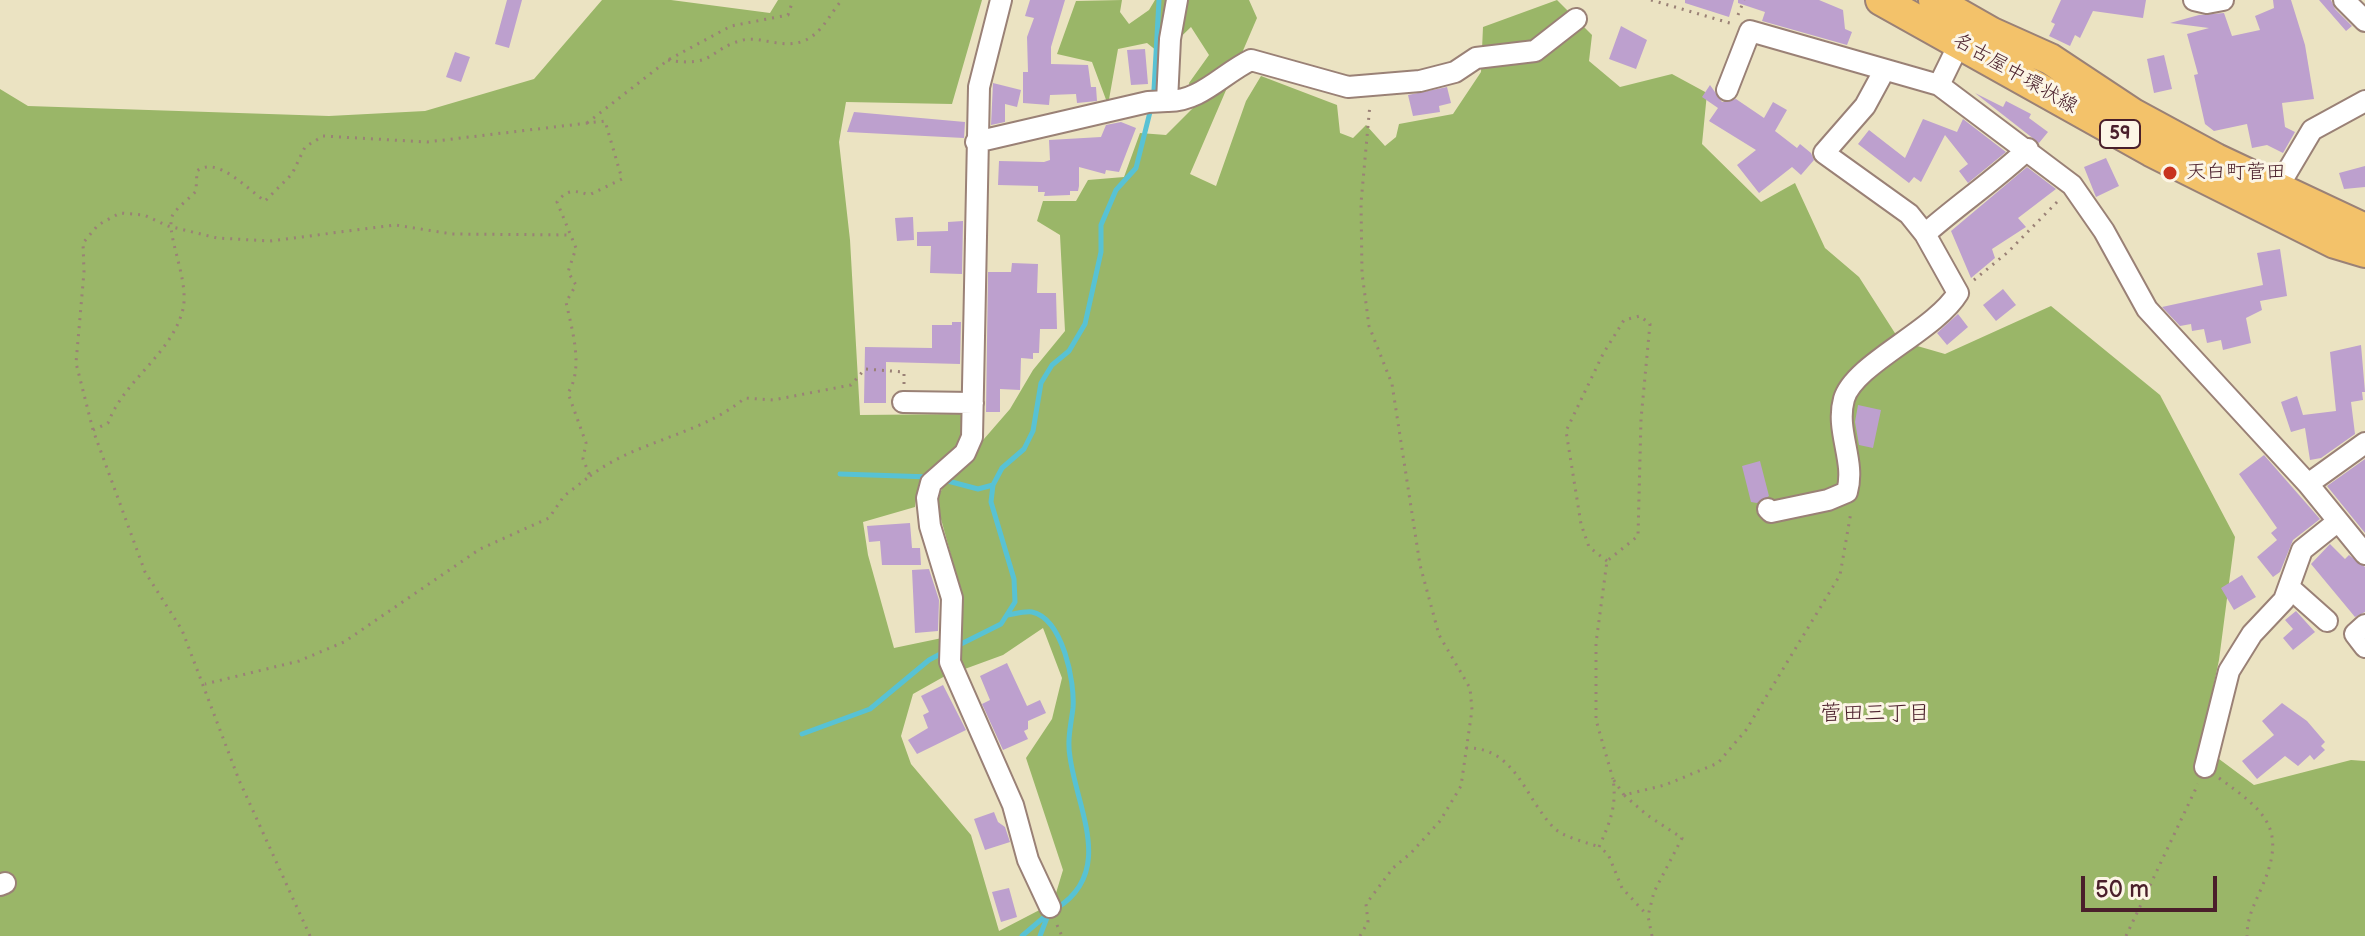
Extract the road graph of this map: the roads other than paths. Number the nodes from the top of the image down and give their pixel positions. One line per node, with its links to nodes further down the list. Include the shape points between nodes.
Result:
1 (1001, 0): 16 (street, via 979,87)
2 (1177, 0): 14 (street)
3 (1881, 0): 10 (main road, 名古屋中環状線 / 59)
4 (1934, 0): 18 (main road, 名古屋中環状線 / 59, via 2050,59 2133,114)
5 (2194, 0): 6 (street)
6 (2223, 0)
7 (2344, 0): 9 (street)
8 (1576, 19): 14 (street, via 1535,51 1476,58 1455,72 1420,81 1348,87 1251,60 1192,99)
9 (2365, 21)
10 (1960, 42): 12 (street); 21 (main road, 名古屋中環状線 / 59, via 2151,151 2335,243)
11 (1884, 71): 12 (street); 13 (street, via 1750,31); 20 (street, via 1865,106 1824,153 1909,214)
12 (1939, 85): 17 (street)
13 (1727, 90)
14 (1167, 101): 16 (street)
15 (2365, 101): 18 (street, via 2312,130)
16 (976, 142): 23 (street)
17 (2028, 149): 20 (street); 25 (street, via 2072,185 2147,309)
18 (2277, 189): 19 (main road, 名古屋中環状線 / 59)
19 (2365, 229)
20 (1925, 234): 26 (street, via 1958,293 1910,340 1852,383 1842,420 1851,473 1847,492)
21 (2365, 252)
22 (903, 402): 23 (street)
23 (973, 403): 34 (street, via 972,437 965,453 931,483 927,498 952,598 950,662 1013,805 1028,860)
24 (2365, 443): 25 (street)
25 (2308, 484): 27 (street)
26 (1768, 509)
27 (2337, 522): 28 (street); 29 (street, via 2302,550)
28 (2365, 554)
29 (2291, 589): 30 (street); 33 (street, via 2229,671)
30 (2327, 621)
31 (2365, 625): 32 (street, via 2355,634)
32 (2365, 647)
33 (2205, 767)
34 (1050, 907)

